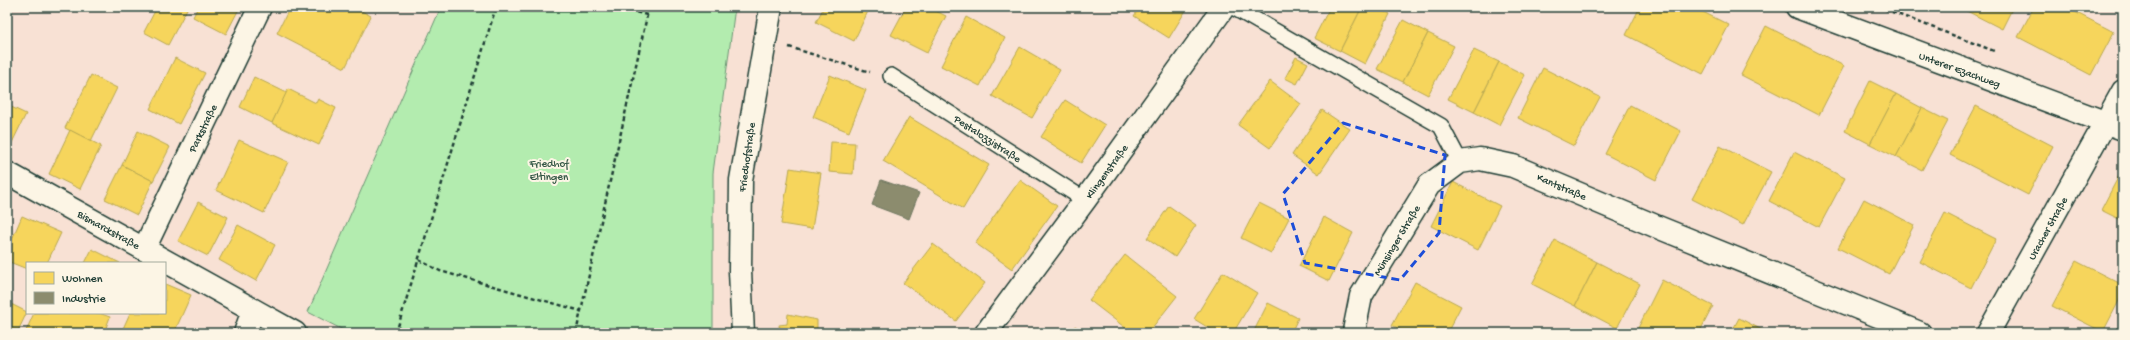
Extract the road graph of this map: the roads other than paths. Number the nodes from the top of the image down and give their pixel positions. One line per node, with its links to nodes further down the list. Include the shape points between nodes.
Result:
1 (260, 7): 12 (street, Parkstraße)
2 (771, 7): 17 (street, Friedhofstraße, via 741,180 740,271)
3 (1224, 7): 11 (street, Klingenstraße)
4 (1233, 7): 9 (lane, via 1442,126)
5 (1797, 7): 8 (street, Unterer Ezachweg)
6 (891, 76): 11 (lane, Pestalozzistraße)
7 (2123, 91): 8 (street, Uracher Straße)
8 (2114, 126): 20 (street, Uracher Straße)
9 (1460, 162): 14 (street, Münsinger Straße, via 1429,185 1361,296); 19 (street, Kantstraße, via 1480,159 1513,166)
10 (8, 175): 12 (street, Bismarckstraße)
11 (1085, 200): 18 (street, Klingenstraße)
12 (144, 249): 13 (street, Bismarckstraße)
13 (253, 310): 15 (street); 16 (street, Bismarckstraße)
14 (1352, 332)
15 (245, 333)
16 (295, 333)
17 (743, 333)
18 (986, 333)
19 (1920, 333)
20 (1988, 333)

